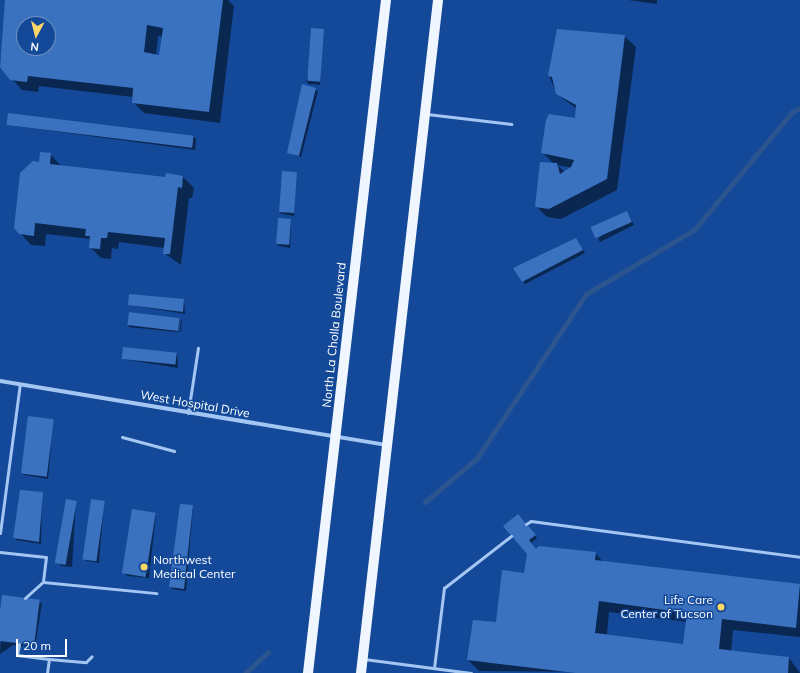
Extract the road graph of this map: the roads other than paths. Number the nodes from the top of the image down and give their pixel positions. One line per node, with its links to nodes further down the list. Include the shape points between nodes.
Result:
1 (386, 0): 10 (main road, North La Cholla Boulevard)
2 (438, 0): 3 (main road)
3 (426, 114): 4 (lane); 11 (main road)
4 (511, 124)
5 (198, 348): 8 (lane)
6 (0, 381): 7 (street, West Hospital Drive)
7 (20, 384): 8 (street, West Hospital Drive); 14 (lane)
8 (188, 413): 10 (street, West Hospital Drive)
9 (122, 437): 12 (lane)
10 (335, 438): 11 (street, West Hospital Drive); 27 (main road, North La Cholla Boulevard)
11 (386, 445): 23 (main road)
12 (174, 450)
13 (526, 524): 17 (lane, via 531,521)
14 (0, 533)
15 (511, 536): 25 (lane, via 444,588)
16 (0, 552): 18 (lane, via 46,557)
17 (800, 557)
18 (43, 582): 19 (lane); 20 (lane)
19 (156, 594)
20 (25, 598)
21 (19, 644): 24 (lane, via 17,655)
22 (92, 656): 24 (lane, via 86,662)
23 (362, 658): 25 (lane); 28 (main road)
24 (49, 659): 26 (lane)
25 (434, 668): 29 (lane)
26 (47, 673)
27 (308, 673)
28 (361, 673)
29 (471, 673)

